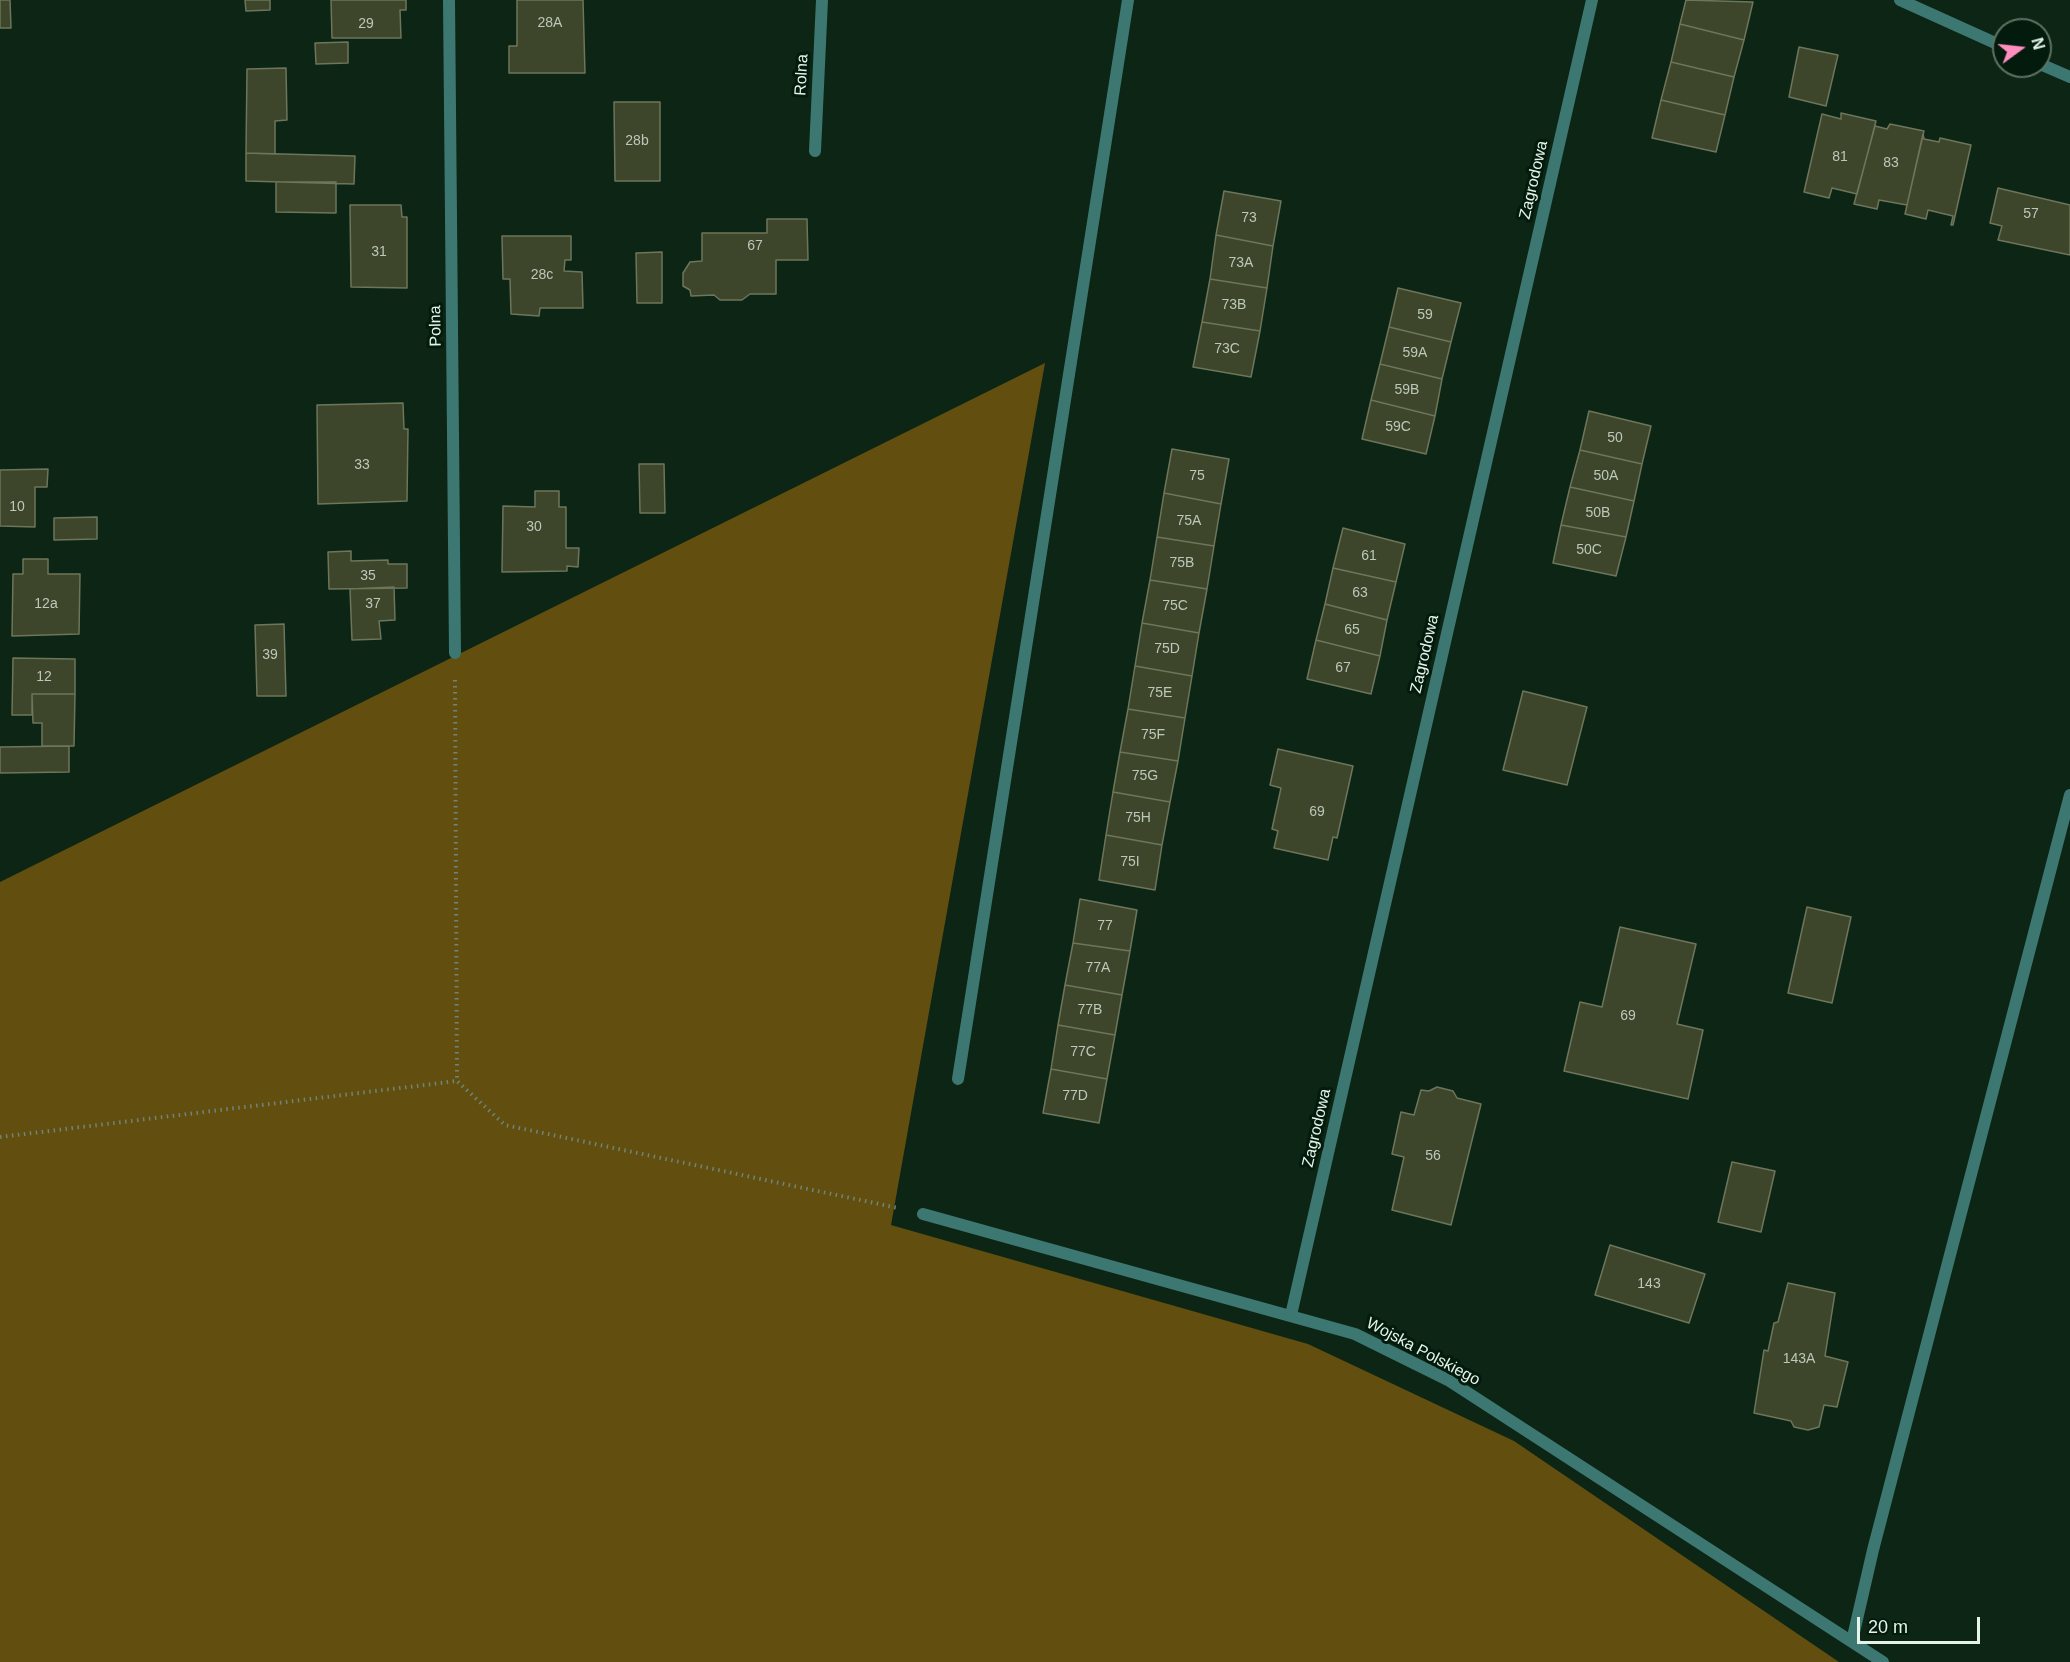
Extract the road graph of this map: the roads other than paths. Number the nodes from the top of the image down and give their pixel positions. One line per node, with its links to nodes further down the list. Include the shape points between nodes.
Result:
1 (449, 0): 10 (street, Polna)
2 (822, 0): 9 (street, Rolna)
3 (1128, 0): 12 (street)
4 (1592, 0): 14 (street, Zagrodowa)
5 (1900, 0): 6 (street)
6 (1992, 42)
7 (2052, 69): 8 (street)
8 (2070, 77)
9 (815, 151)
10 (455, 652)
11 (2070, 795): 15 (street)
12 (958, 1079)
13 (923, 1214): 14 (street, Wojska Polskiego)
14 (1291, 1315): 15 (street, Wojska Polskiego, via 1355,1334 1448,1380)
15 (1852, 1641): 16 (street, Wojska Polskiego)
16 (1883, 1662)

